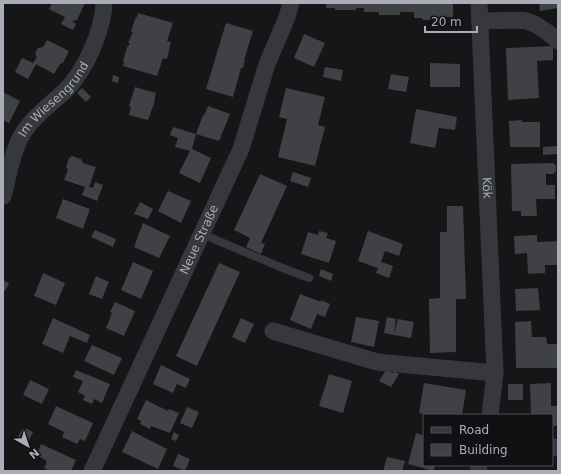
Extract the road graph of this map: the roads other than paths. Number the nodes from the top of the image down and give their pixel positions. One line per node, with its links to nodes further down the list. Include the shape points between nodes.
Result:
1 (104, 3): 6 (street, Im Wiesengrund, via 104,15 84,66 74,80 26,129 16,147)
2 (291, 3): 7 (street, Neue Straße, via 267,64 241,149)
3 (479, 3): 4 (street, Kök)
4 (480, 21): 5 (street, via 525,21 538,26); 10 (street, Kök)
5 (558, 41)
6 (3, 196)
7 (202, 234): 8 (lane); 12 (street, Neue Straße)
8 (309, 278)
9 (273, 331): 10 (street, via 377,362)
10 (495, 373): 11 (street, Kök)
11 (490, 414)
12 (92, 471)

